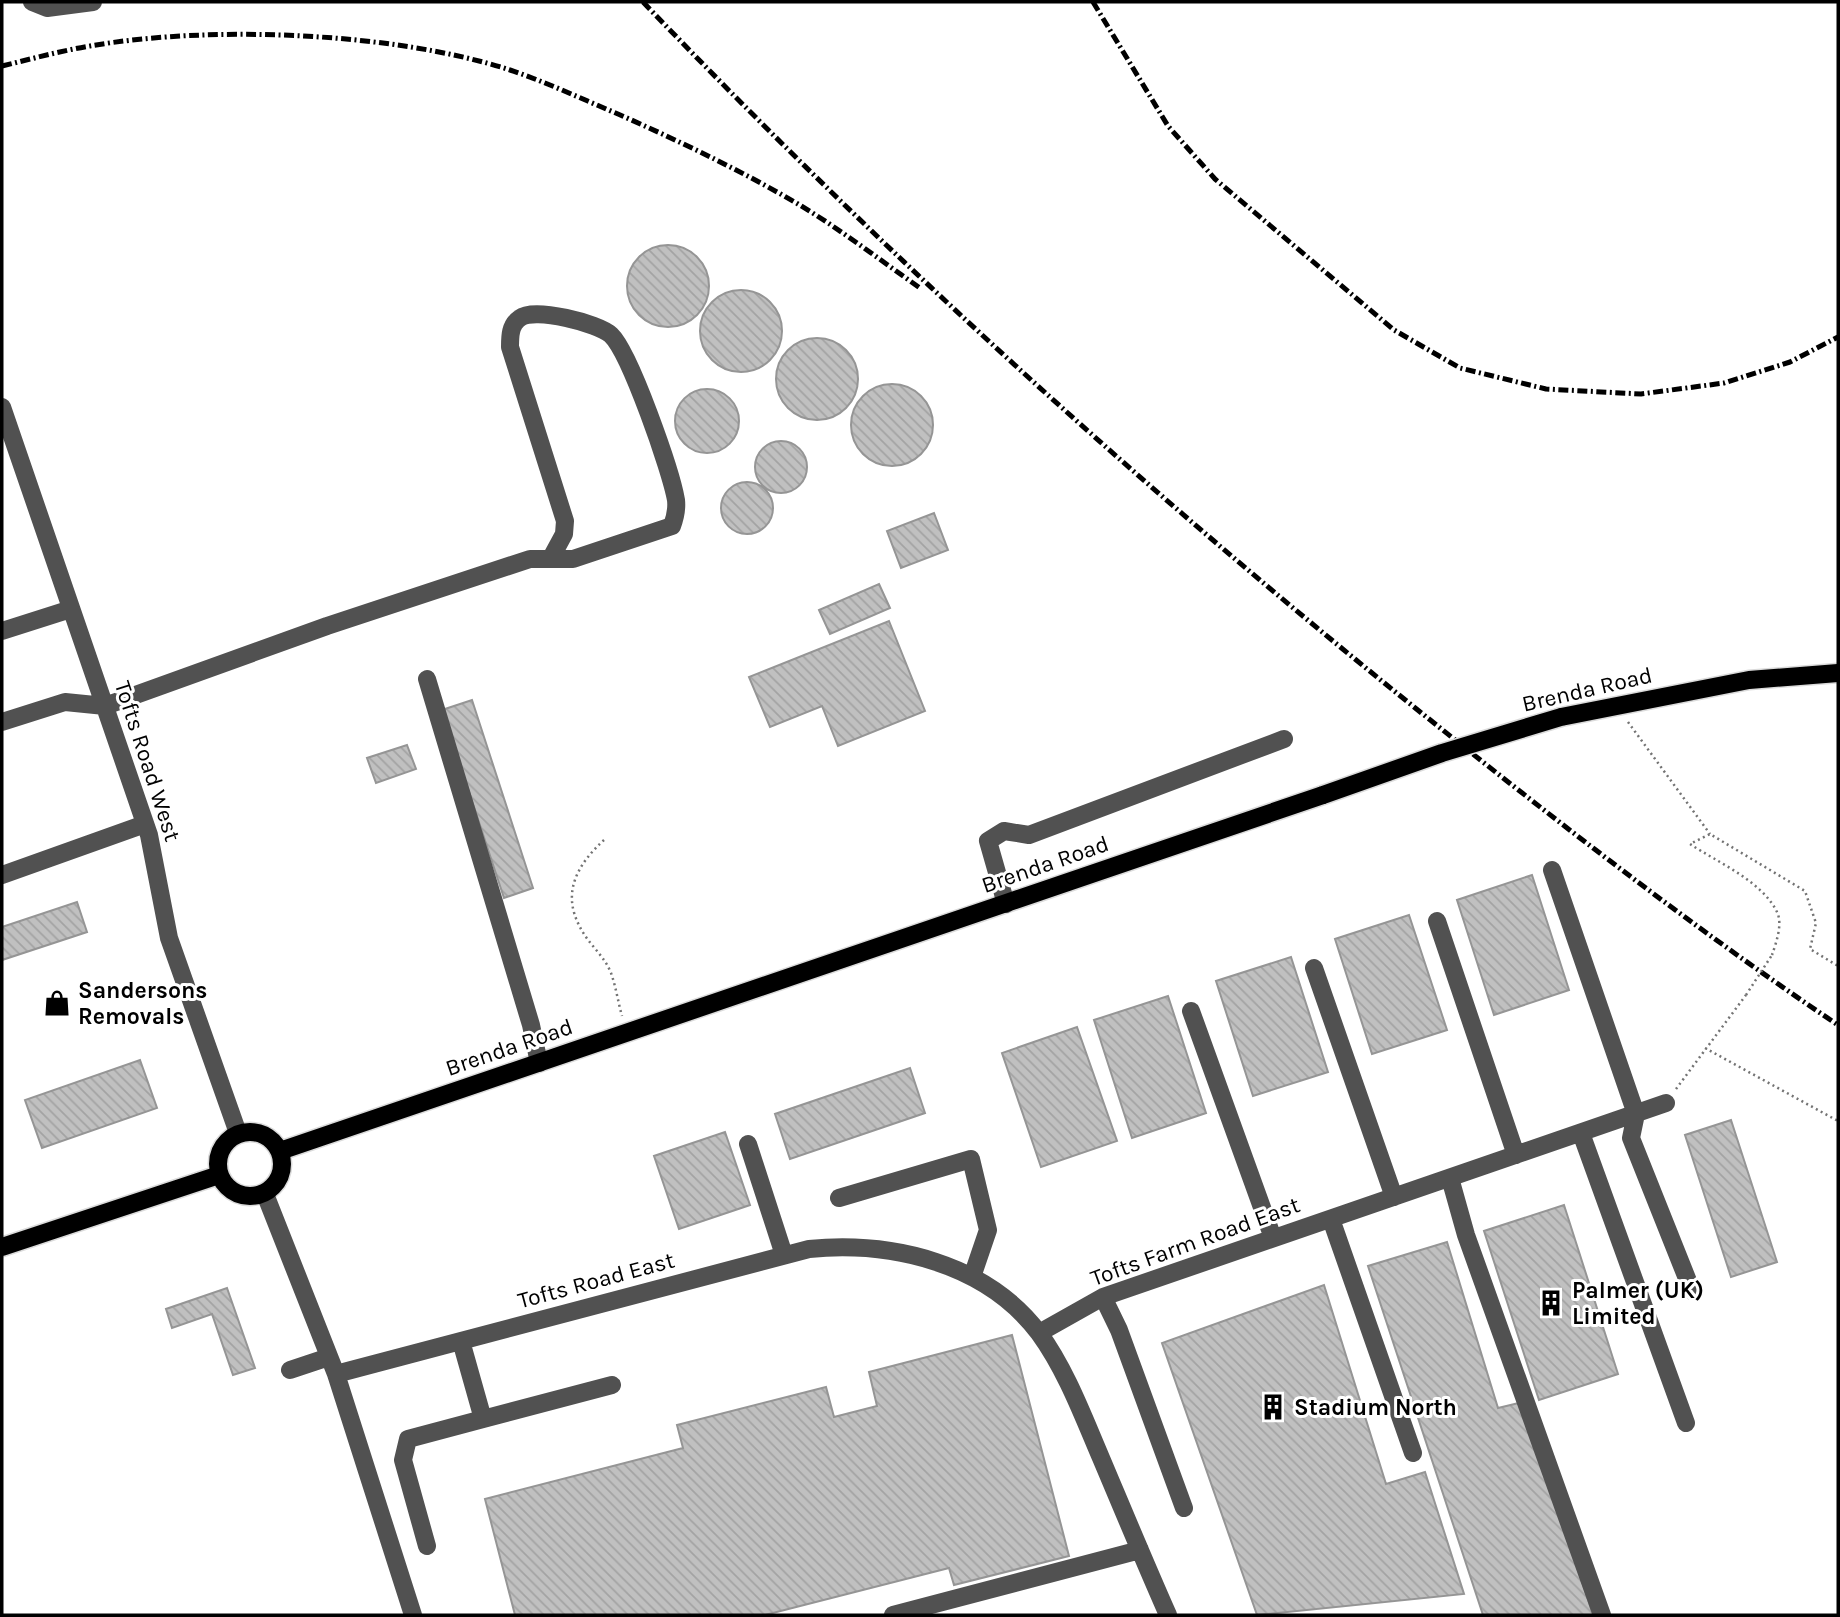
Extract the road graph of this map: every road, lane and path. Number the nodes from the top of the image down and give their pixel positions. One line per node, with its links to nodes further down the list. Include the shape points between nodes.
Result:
1 (32, 2): 2 (street, via 47,8)
2 (93, 2)
3 (2, 407): 4 (street, Tofts Road West)
4 (10, 457): 6 (street, Tofts Road West)
5 (551, 558): 5 (street, via 573,559 672,526 676,500 658,439 614,337 602,328 534,313 514,323 510,347 565,521 564,534); 11 (street, via 517,563 327,626)
6 (71, 609): 7 (street); 11 (street, Tofts Road West)
7 (2, 631)
8 (1838, 673): 10 (main road, Brenda Road, via 1749,680)
9 (427, 679): 26 (street)
10 (1616, 705): 15 (path); 19 (main road, Brenda Road, bridge, via 1441,753)
11 (105, 706): 12 (street, via 65,702); 14 (street, Tofts Road West)
12 (2, 722)
13 (1284, 738): 19 (street, via 1029,835 1004,831 988,841)
14 (145, 824): 18 (street); 30 (street, Tofts Road West, via 169,938)
15 (1710, 834): 21 (path, via 1805,891 1816,923 1810,949); 25 (path, bridge, via 1690,844 1758,888 1778,913 1778,937 1746,995)
16 (604, 841): 24 (path, via 584,859 572,881 572,898 580,927 611,972)
17 (1552, 870): 28 (street)
18 (2, 875)
19 (1006, 904): 24 (main road, Brenda Road)
20 (1437, 920): 34 (street)
21 (1838, 966)
22 (1314, 968): 38 (street)
23 (1191, 1011): 41 (street)
24 (626, 1033): 26 (main road, Brenda Road)
25 (1705, 1048): 27 (path); 29 (path)
26 (539, 1063): 33 (main road, Brenda Road)
27 (1666, 1103): 28 (street, Tofts Farm Road East)
28 (1636, 1114): 31 (street, Tofts Farm Road East); 45 (street, via 1631,1138)
29 (1838, 1121)
30 (238, 1133): 33 (main road, via 255,1131 269,1136); 35 (main road, via 224,1143 217,1161)
31 (1581, 1133): 34 (street, Tofts Farm Road East); 53 (street)
32 (748, 1144): 43 (street)
33 (280, 1150): 37 (main road, via 283,1166 276,1185)
34 (1516, 1155): 36 (street, Tofts Farm Road East)
35 (219, 1175): 37 (main road, via 227,1188 239,1195); 42 (main road)
36 (1450, 1178): 38 (street, Tofts Farm Road East); 61 (street, via 1466,1235)
37 (265, 1194): 49 (street)
38 (1394, 1197): 40 (street, Tofts Farm Road East)
39 (839, 1198): 44 (street, via 971,1159 988,1230)
40 (1331, 1219): 41 (street, Tofts Farm Road East); 54 (street)
41 (1273, 1238): 46 (street, Tofts Farm Road East)
42 (2, 1247)
43 (784, 1255): 44 (street, Tofts Road East, via 843,1245 879,1247 920,1256); 48 (street, Tofts Road East)
44 (972, 1278): 47 (street, Tofts Road East, via 1001,1296)
45 (1692, 1292)
46 (1103, 1297): 47 (street, Tofts Farm Road East); 55 (street)
47 (1039, 1333): 57 (street, via 1081,1412)
48 (461, 1341): 49 (street, Tofts Road East); 52 (street)
49 (332, 1366): 50 (street, Tofts Road East); 58 (street)
50 (290, 1370)
51 (612, 1385): 52 (street)
52 (483, 1419): 56 (street, via 408,1439 404,1460)
53 (1686, 1423)
54 (1413, 1453)
55 (1184, 1508)
56 (427, 1546)
57 (1140, 1549): 59 (street); 60 (street)
58 (414, 1615)
59 (893, 1615)
60 (1168, 1615)
61 (1602, 1615)

